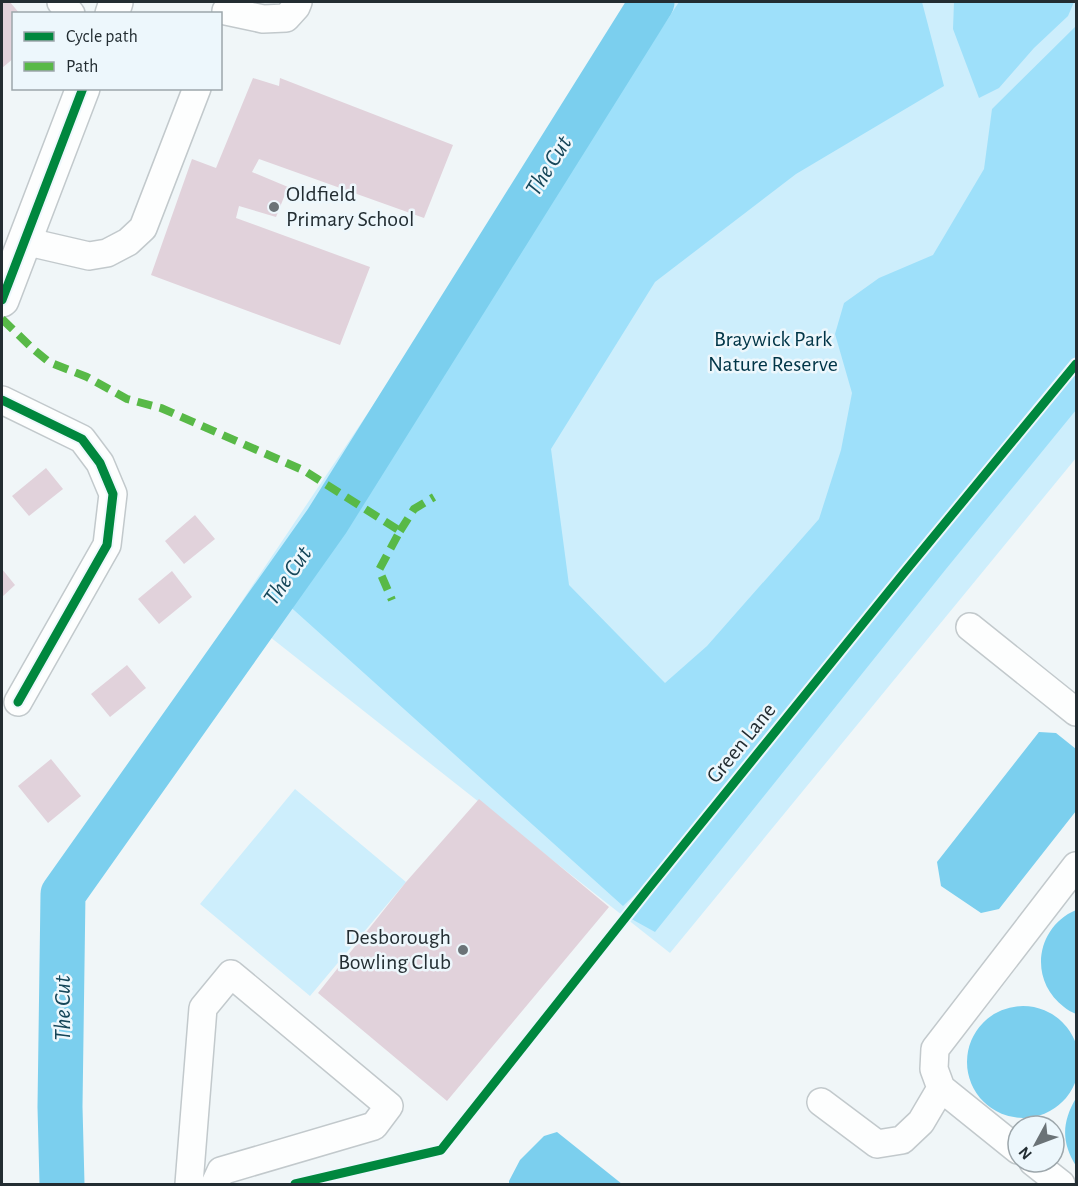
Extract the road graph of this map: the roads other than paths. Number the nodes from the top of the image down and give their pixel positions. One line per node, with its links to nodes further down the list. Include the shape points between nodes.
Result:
1 (297, 2): 2 (street, via 286,18)
2 (226, 13)
3 (82, 90): 5 (main road)
4 (196, 90): 5 (street, via 143,228 128,242 107,253 89,256)
5 (24, 241): 6 (main road)
6 (2, 300)
7 (2, 399): 9 (street, via 82,439 100,463 113,494 107,545)
8 (970, 627): 10 (street)
9 (18, 702)
10 (1077, 712)
11 (1077, 866): 12 (street, via 934,1049 934,1069)
12 (941, 1088): 13 (street, via 921,1122 903,1140 876,1144); 14 (street)
13 (821, 1102)
14 (1006, 1140)
15 (1047, 1174): 18 (street)
16 (189, 1185): 17 (street, via 203,1008 231,975 389,1106 374,1126 221,1171)
17 (215, 1185)
18 (1060, 1185)

